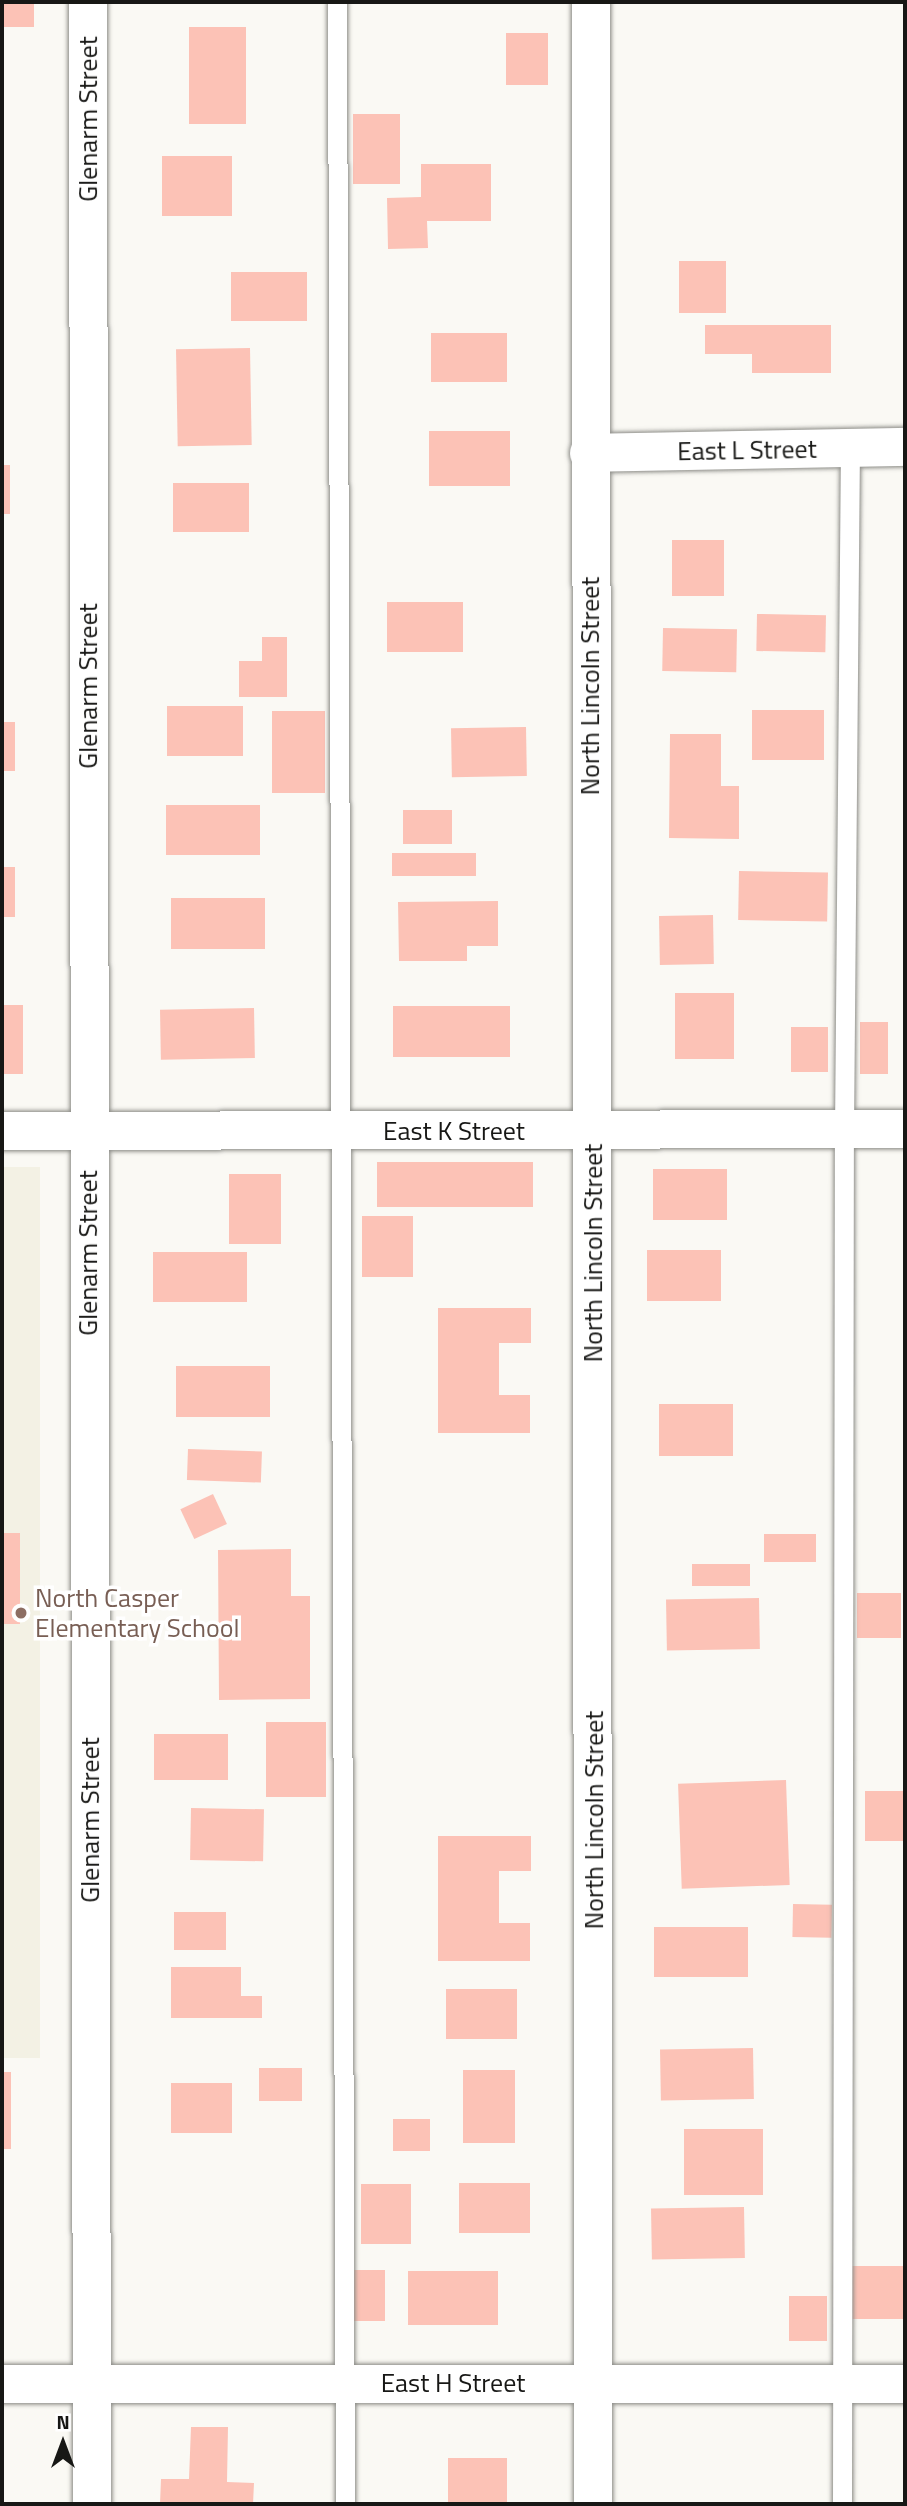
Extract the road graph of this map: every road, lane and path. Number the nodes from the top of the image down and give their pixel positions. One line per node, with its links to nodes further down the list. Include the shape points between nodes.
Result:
1 (88, 2): 8 (street, Glenarm Street)
2 (337, 2): 9 (lane)
3 (591, 2): 6 (street, North Lincoln Street)
4 (905, 447): 5 (street, East L Street)
5 (850, 448): 6 (street, East L Street); 11 (lane)
6 (589, 453): 10 (street, North Lincoln Street)
7 (905, 1129): 11 (street, East K Street)
8 (88, 1131): 9 (street, East K Street); 12 (street, East K Street); 13 (street, Glenarm Street)
9 (341, 1131): 10 (street, East K Street); 14 (lane)
10 (593, 1131): 11 (street, East K Street); 16 (street, North Lincoln Street)
11 (844, 1131): 17 (lane)
12 (2, 1132)
13 (92, 2383): 14 (street, East H Street); 15 (street, East H Street); 19 (street, Glenarm Street)
14 (345, 2383): 16 (street, East H Street); 20 (lane)
15 (2, 2384)
16 (594, 2384): 17 (street, East H Street); 21 (street, North Lincoln Street)
17 (842, 2384): 18 (street, East H Street); 22 (lane)
18 (905, 2384)
19 (92, 2504)
20 (345, 2504)
21 (593, 2504)
22 (842, 2504)

